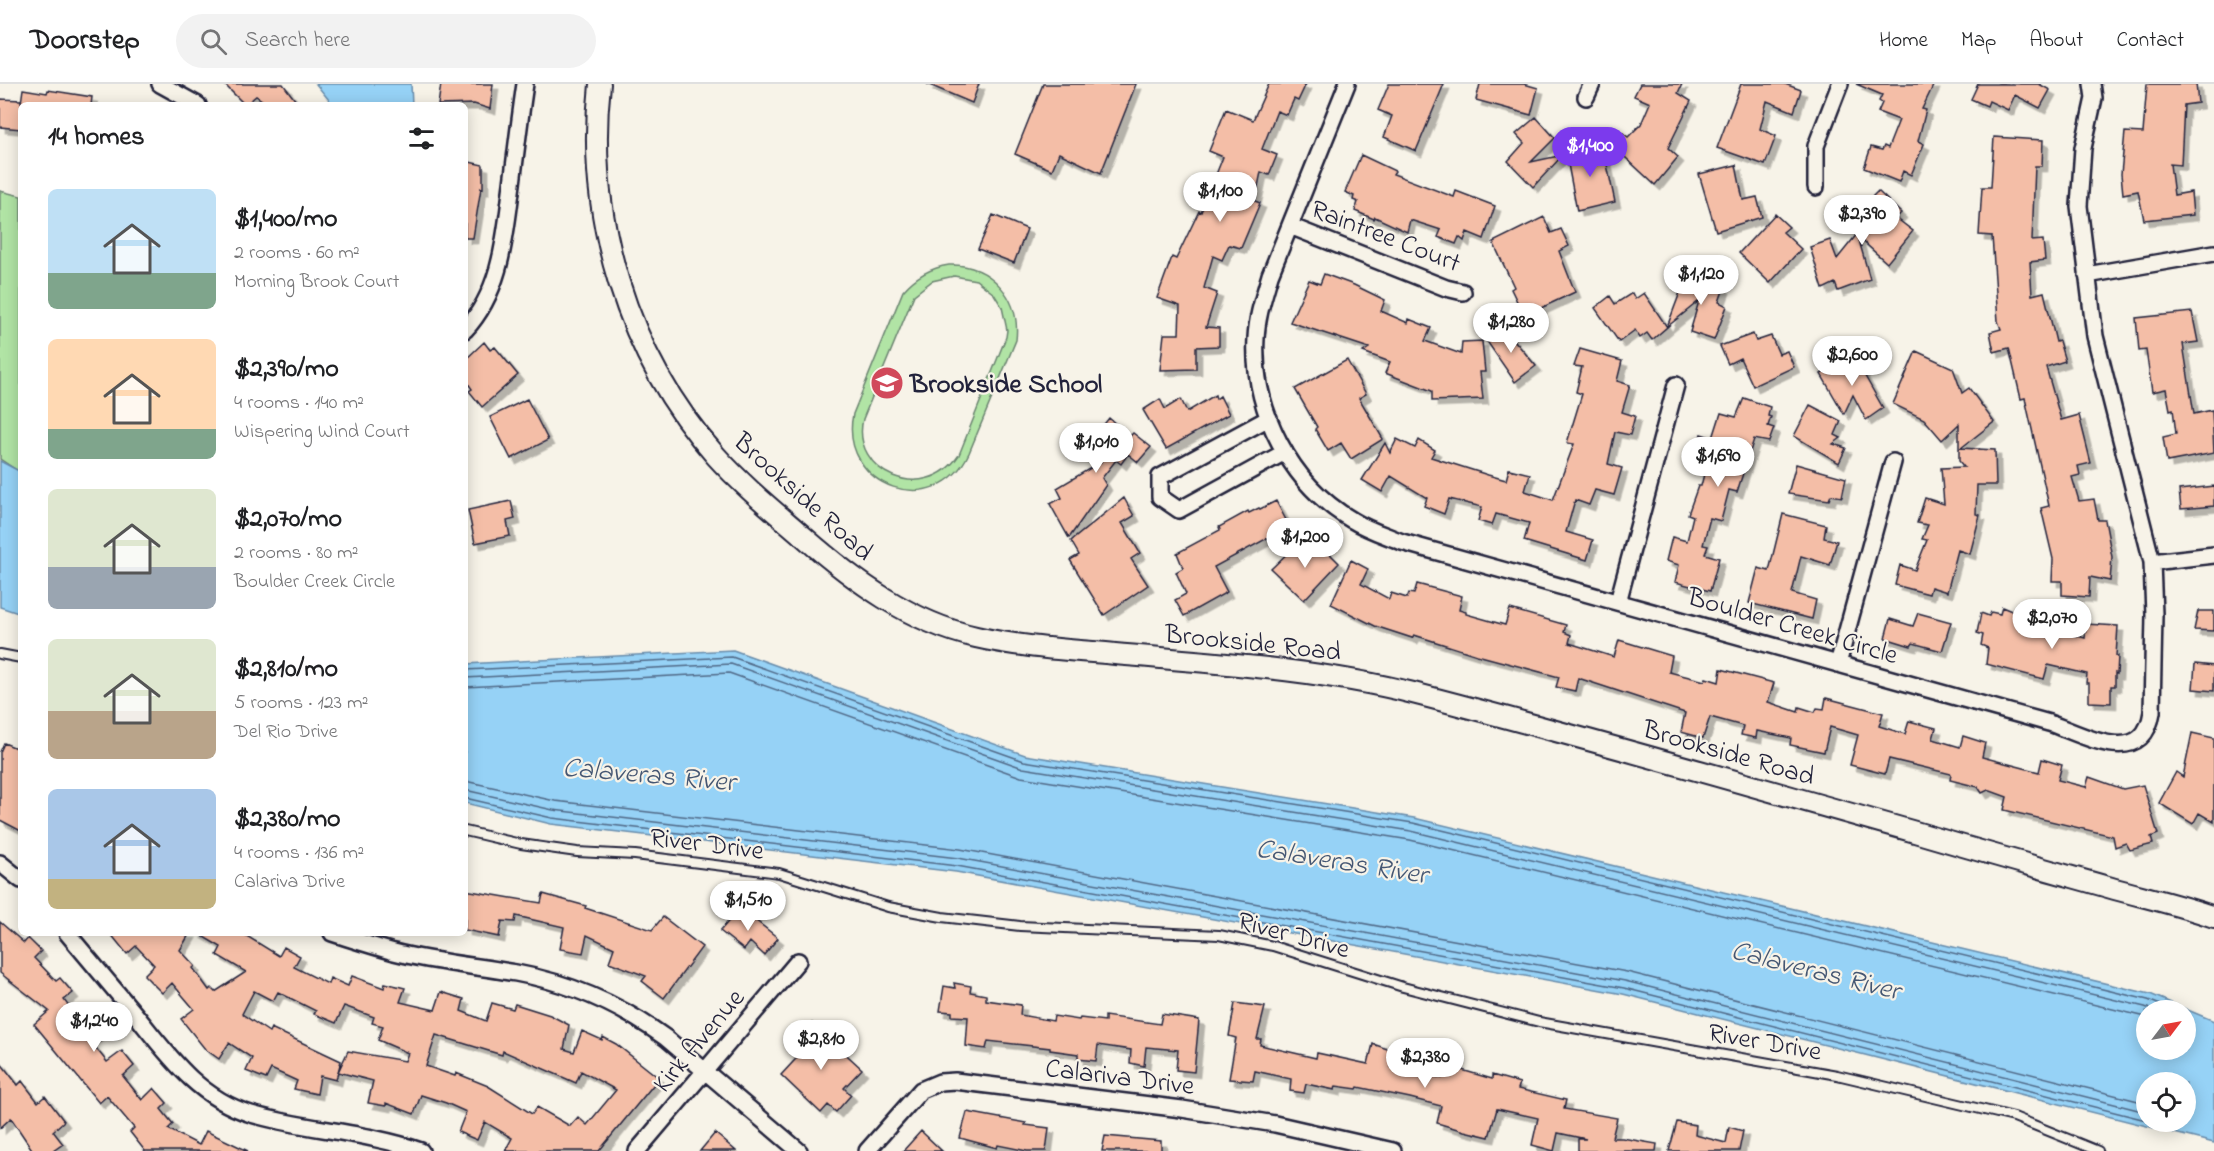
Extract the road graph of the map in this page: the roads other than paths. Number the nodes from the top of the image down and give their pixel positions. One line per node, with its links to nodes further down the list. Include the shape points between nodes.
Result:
1 (160, 84): 7 (street)
2 (525, 84): 13 (street, via 503,252 482,309)
3 (600, 84): 27 (street, Brookside Road, via 597,150 608,240 633,321 666,388 691,425 745,486 848,574 912,613 974,637 1322,675 1411,693)
4 (1347, 84): 9 (street, Boulder Creek Circle)
5 (1840, 84): 8 (street, via 1816,146)
6 (2092, 84): 11 (street, Boulder Creek Circle, via 2094,98 2083,148 2079,206)
7 (193, 102)
8 (1816, 187)
9 (1290, 226): 12 (street, Raintree Court); 15 (street, Boulder Creek Circle, via 1263,298 1256,337 1260,393)
10 (2214, 253): 11 (street)
11 (2087, 275): 19 (street, Boulder Creek Circle, via 2095,336)
12 (1463, 292)
13 (468, 326)
14 (1676, 385): 20 (street)
15 (1269, 418): 16 (street, Boulder Creek Circle); 16 (street, via 1160,477 1160,497 1179,510)
16 (1285, 452): 20 (street, Boulder Creek Circle, via 1313,490 1336,510 1371,531)
17 (1893, 462): 23 (street)
18 (2214, 555): 19 (street)
19 (2152, 562): 23 (street, Boulder Creek Circle, via 2150,727 2141,739 2124,746)
20 (1618, 602): 23 (street, Boulder Creek Circle)
21 (0, 654): 22 (lane)
22 (18, 657)
23 (1838, 664)
24 (468, 832): 37 (lane, River Drive, via 577,852 635,855 779,873 888,906 942,917 1020,926 1219,936 1273,946 1403,987 1539,1022 1838,1075 2014,1117)
25 (0, 863): 26 (street)
26 (18, 878)
27 (2214, 917)
28 (69, 936): 33 (street, via 181,1071 212,1096 266,1118 375,1138)
29 (342, 936): 31 (street, via 395,952 519,974 572,988 643,1021)
30 (798, 961): 31 (street, Kirk Avenue)
31 (706, 1071): 34 (street, Kirk Avenue); 35 (street)
32 (1386, 1150): 36 (street, Calariva Drive, via 1275,1124 955,1081 921,1090)
33 (421, 1151)
34 (637, 1151)
35 (799, 1151)
36 (867, 1151)
37 (2098, 1151)

